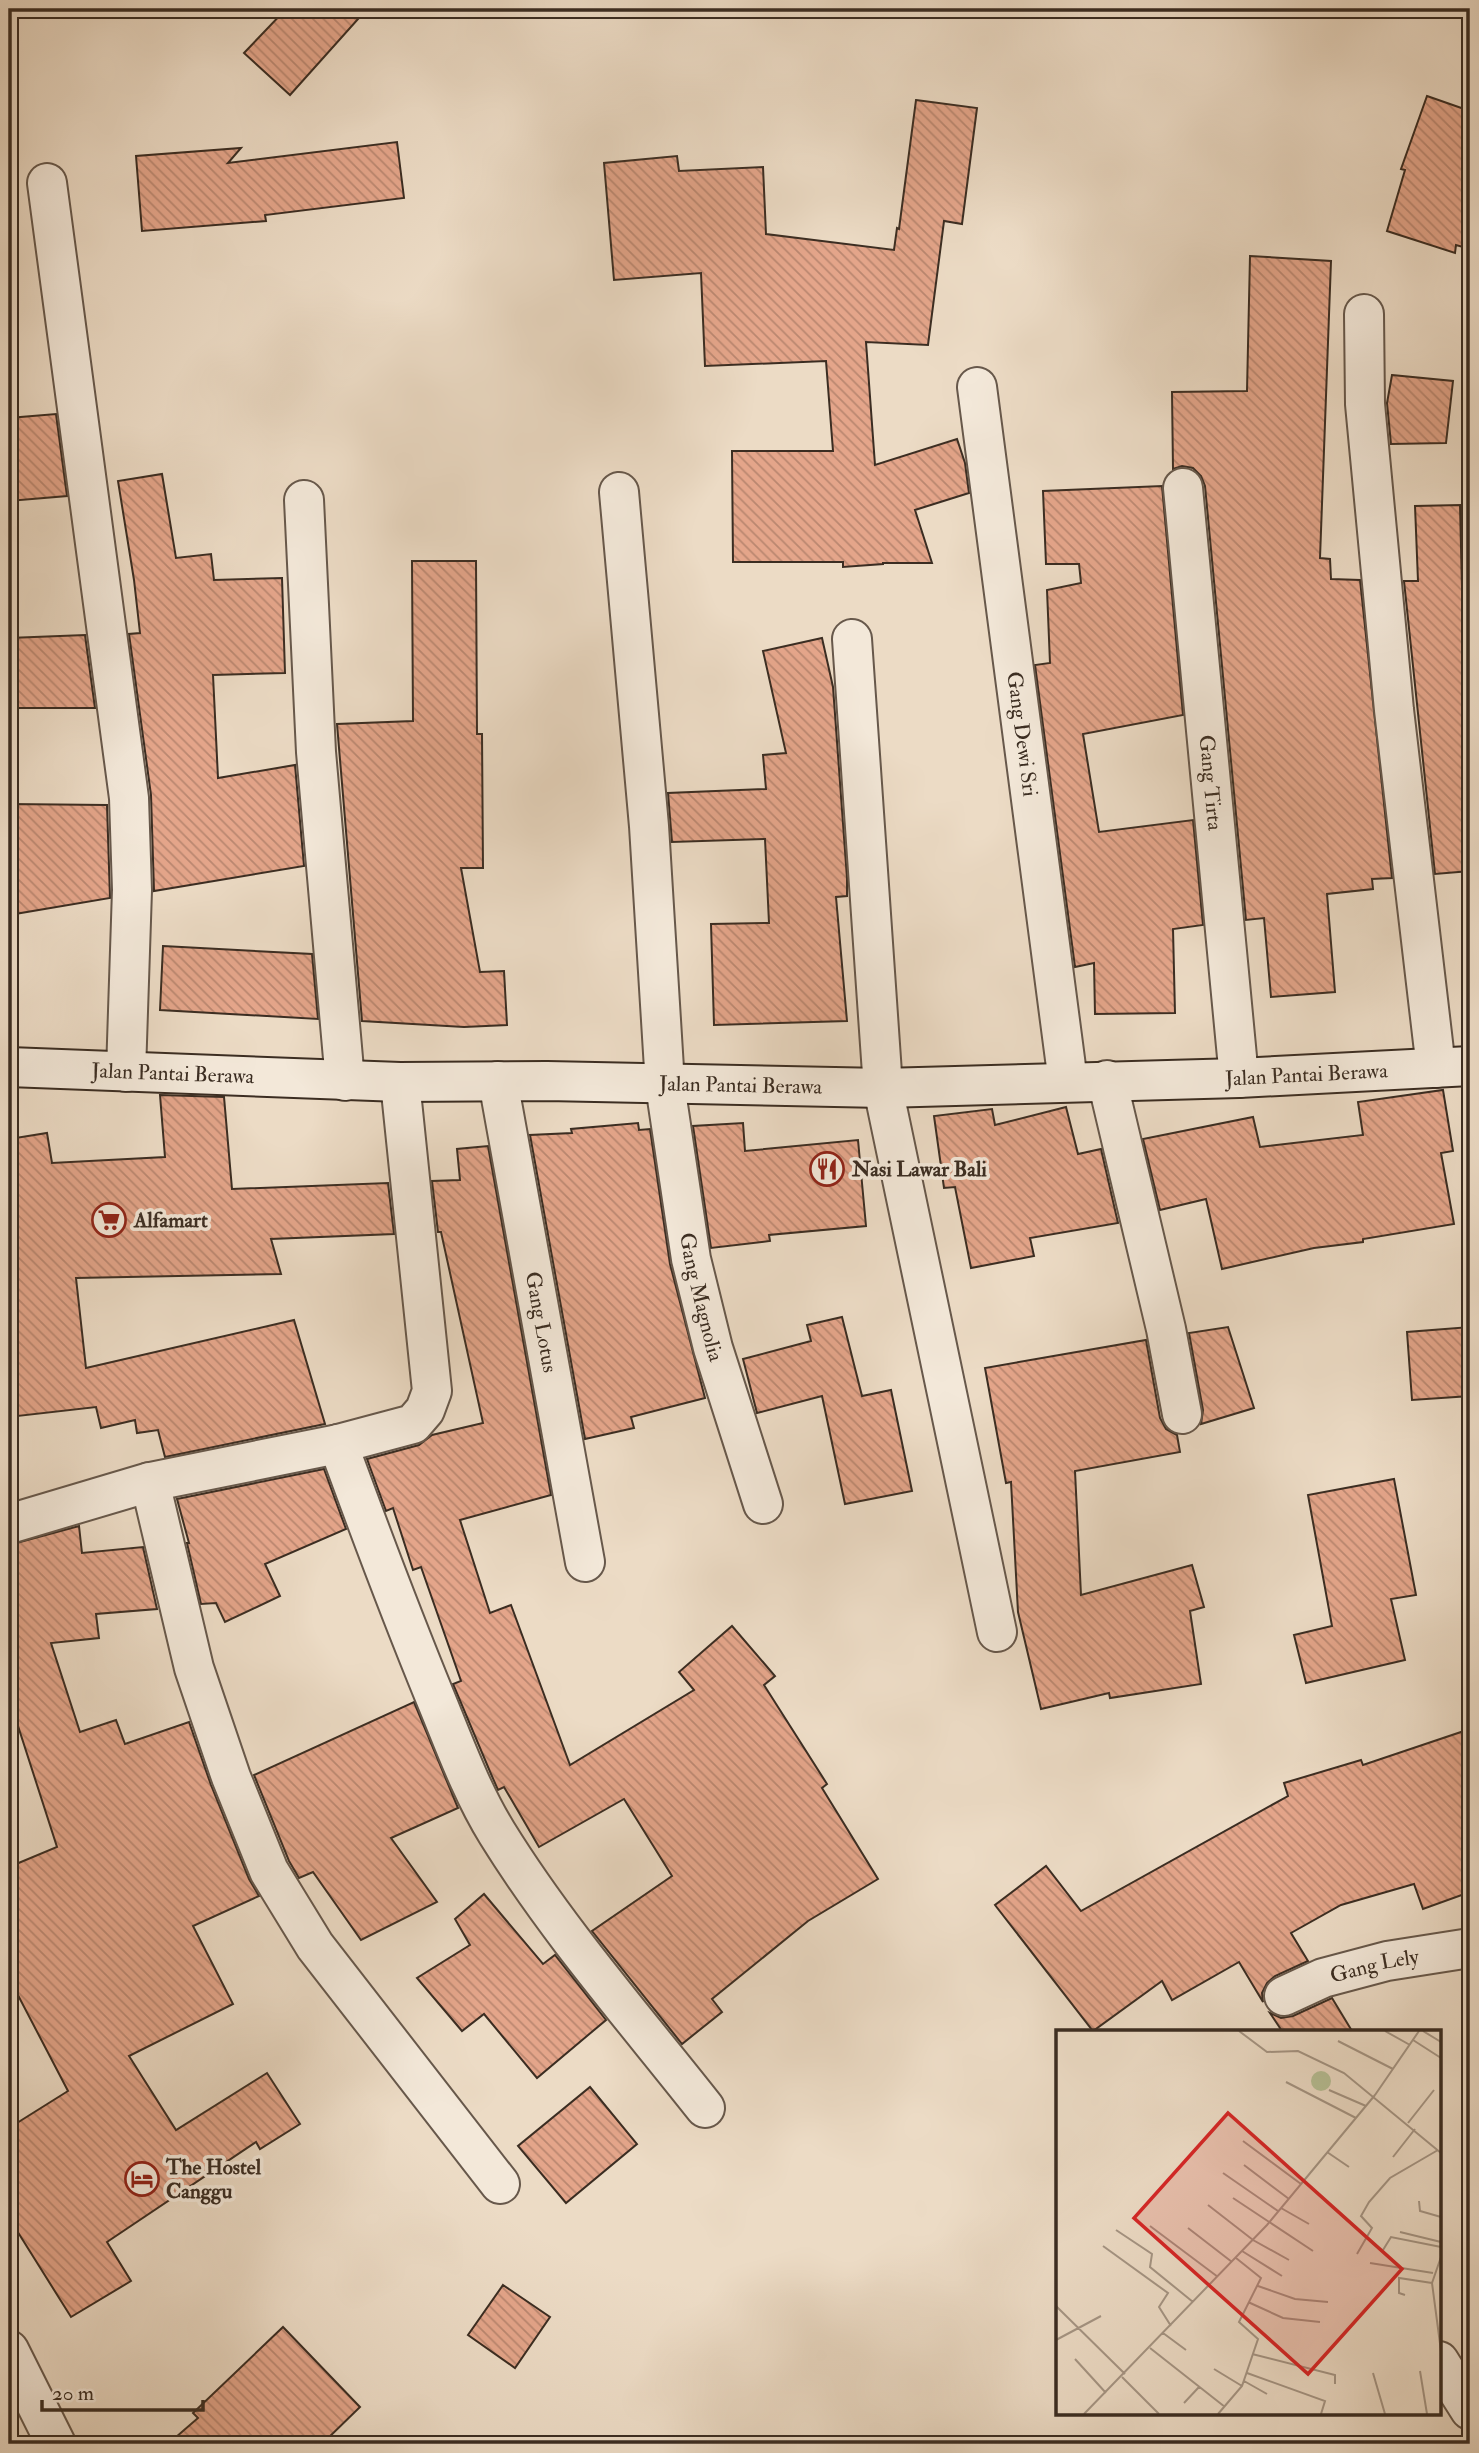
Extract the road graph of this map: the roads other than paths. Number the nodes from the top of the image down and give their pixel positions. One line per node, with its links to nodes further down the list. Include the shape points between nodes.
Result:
1 (47, 183): 10 (street, via 129,798 132,890)
2 (1364, 314): 9 (street, via 1365,404 1394,710)
3 (977, 387): 16 (street, Gang Dewi Sri)
4 (1183, 488): 11 (street, Gang Tirta)
5 (619, 492): 17 (street, Gang Magnolia, via 649,826)
6 (304, 500): 13 (street, via 316,752)
7 (852, 639): 18 (street)
8 (9, 1067): 10 (street, Jalan Pantai Berawa)
9 (1453, 1067): 11 (street, Jalan Pantai Berawa)
10 (126, 1072): 13 (street, Jalan Pantai Berawa)
11 (1239, 1078): 12 (street, Jalan Pantai Berawa)
12 (1107, 1080): 16 (street, Jalan Pantai Berawa); 19 (street)
13 (345, 1081): 15 (street, Jalan Pantai Berawa)
14 (498, 1081): 15 (street, Jalan Pantai Berawa); 17 (street, Jalan Pantai Berawa); 24 (street, Gang Lotus)
15 (400, 1082): 20 (street, via 432,1391 413,1424)
16 (1068, 1082): 18 (street, Jalan Pantai Berawa)
17 (665, 1085): 18 (street, Jalan Pantai Berawa); 22 (street, Gang Magnolia, via 691,1259 713,1349)
18 (883, 1088): 25 (street)
19 (1182, 1414)
20 (338, 1444): 21 (street); 28 (street, via 464,1768 496,1831 564,1930)
21 (150, 1482): 23 (street); 29 (street, via 194,1668 269,1871 315,1947)
22 (763, 1504)
23 (9, 1524)
24 (585, 1562)
25 (997, 1632)
26 (1470, 1948): 27 (street, Gang Lely, via 1387,1961 1323,1978)
27 (1284, 1996)
28 (705, 2108)
29 (500, 2184)
30 (9, 2350): 33 (street)
31 (1440, 2363): 32 (street)
32 (1470, 2410)
33 (56, 2444)

